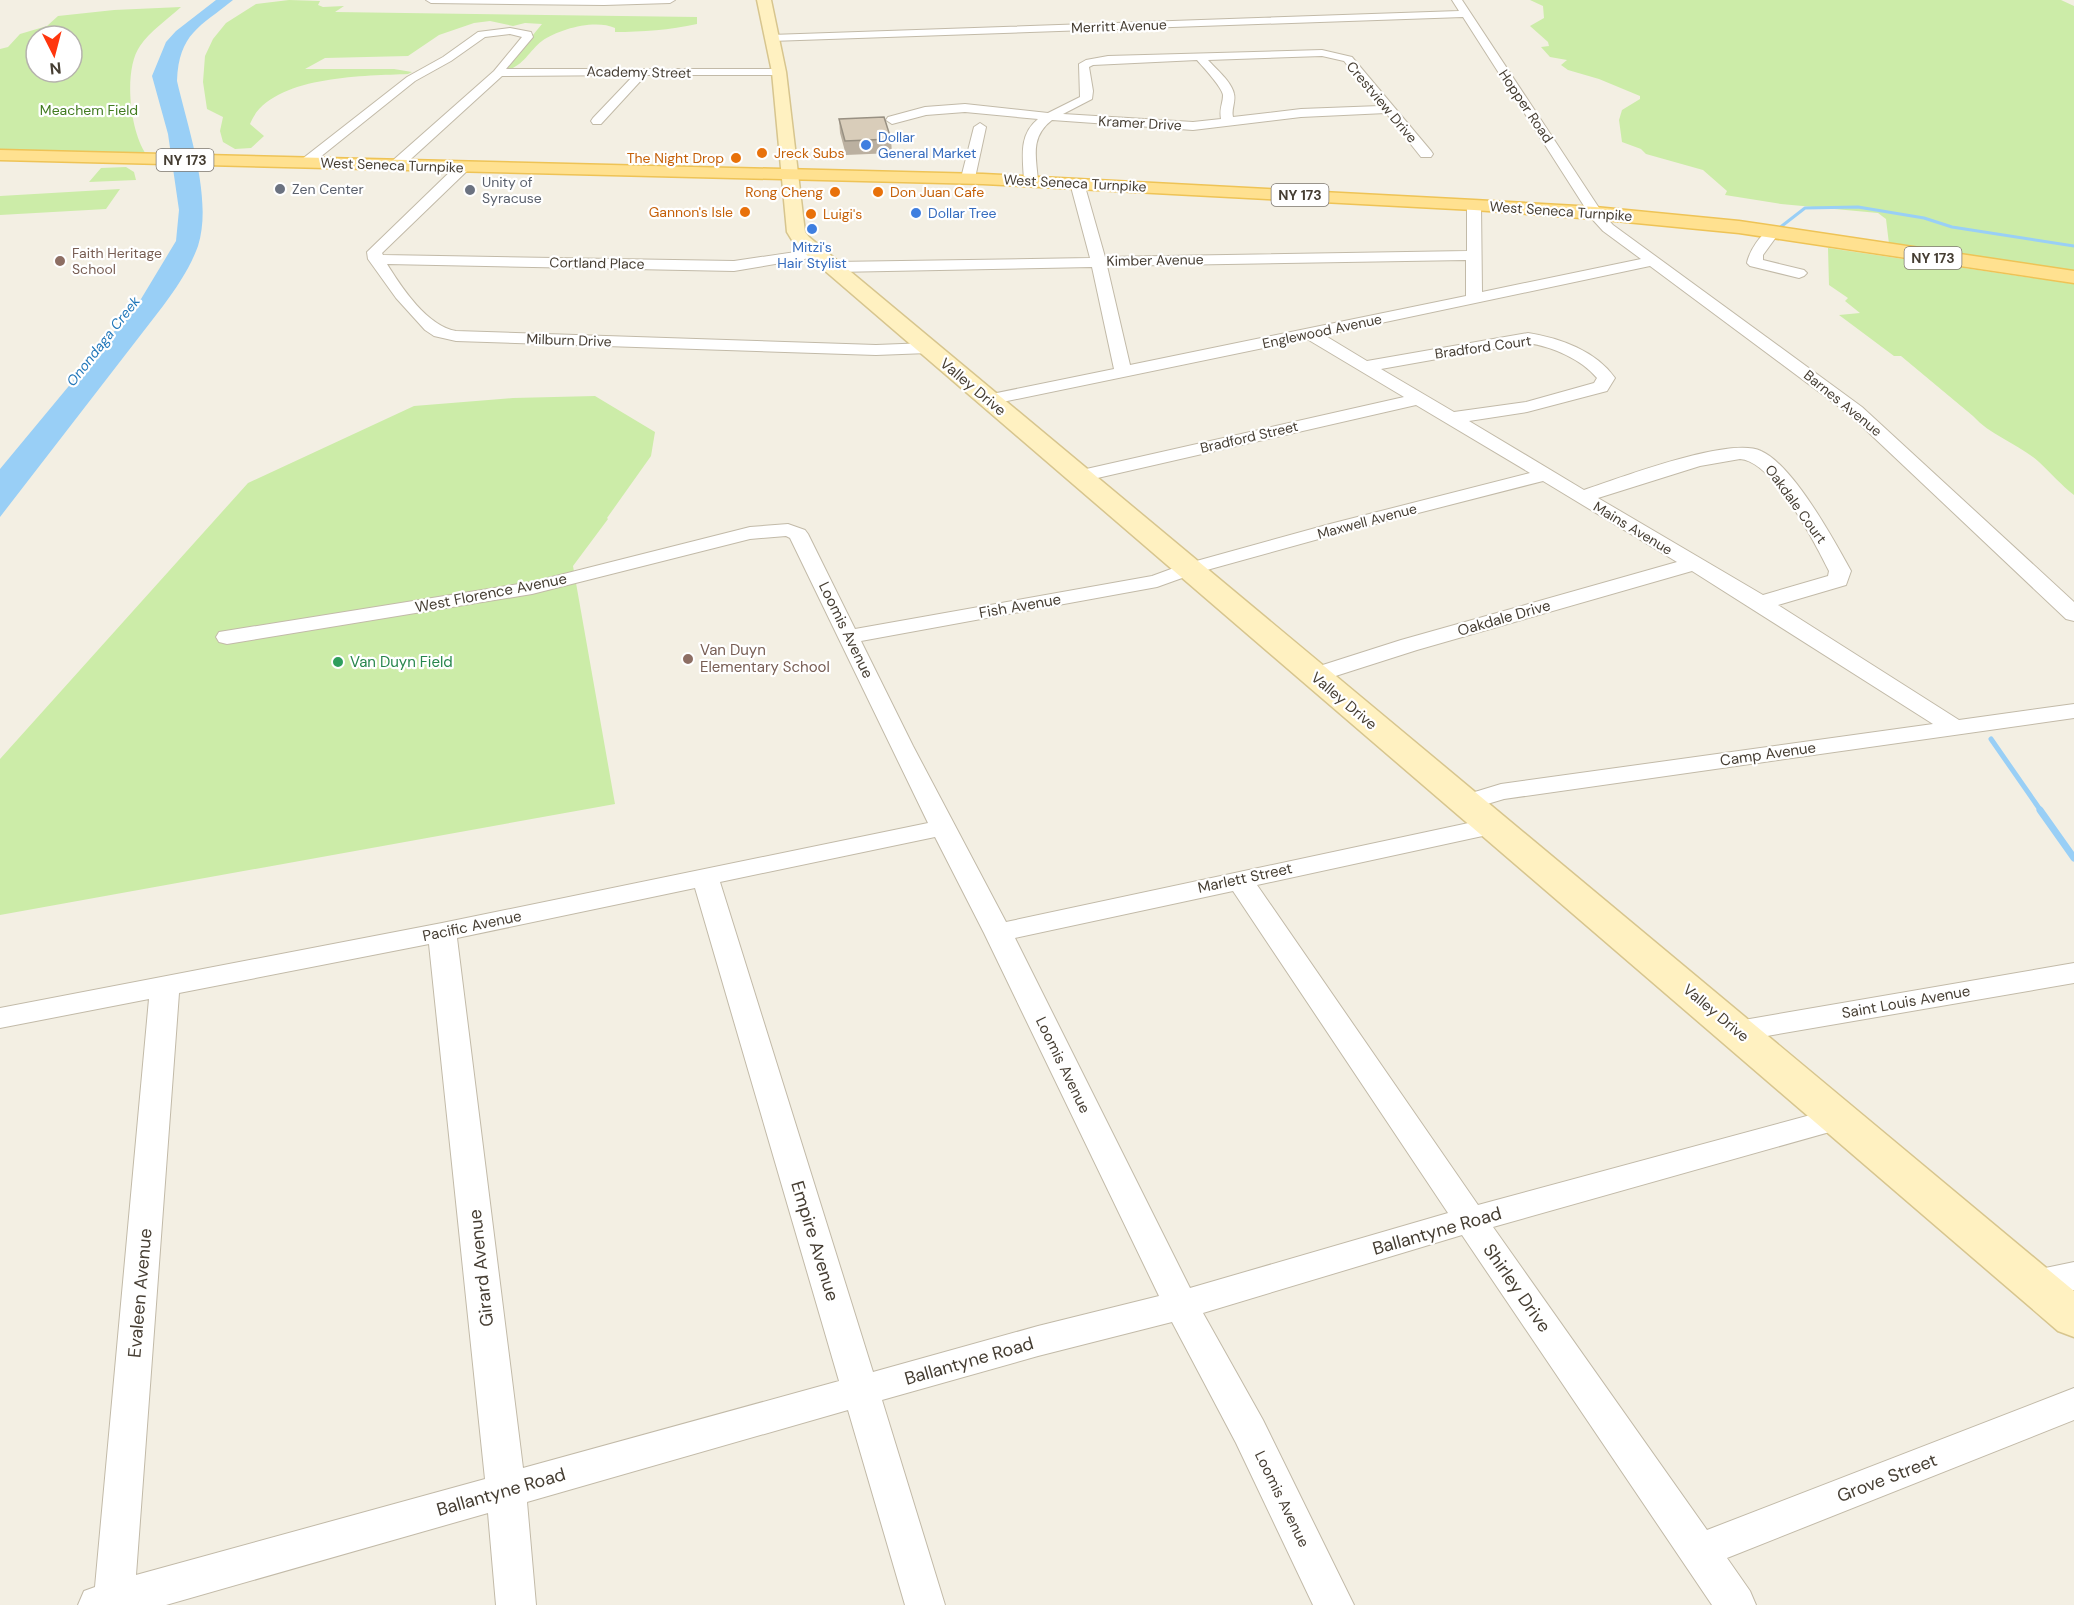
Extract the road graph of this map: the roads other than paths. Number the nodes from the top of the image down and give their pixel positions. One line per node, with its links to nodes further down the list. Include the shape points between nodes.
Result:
1 (431, 0): 2 (street)
2 (504, 0): 3 (street)
3 (644, 0): 4 (street)
4 (670, 0)
5 (765, 0): 9 (main road, Valley Drive)
6 (1457, 0): 7 (street, Hopper Road)
7 (1466, 14): 8 (street, Merritt Avenue); 31 (street, Hopper Road)
8 (1241, 21): 9 (street, Merritt Avenue); 10 (street)
9 (771, 38): 12 (main road, Valley Drive)
10 (1276, 55): 11 (street, Crestview Drive); 15 (street, Crestview Drive, via 1322,53 1348,59)
11 (1201, 58): 16 (street, Crestview Drive, via 1108,58 1090,62 1083,66 1086,99); 19 (street, via 1227,90)
12 (779, 72): 14 (street, Academy Street); 26 (main road, Valley Drive)
13 (499, 73): 14 (street, Academy Street); 23 (street, via 527,34 482,34 411,79); 24 (street)
14 (642, 73): 18 (street)
15 (1388, 109): 19 (street, Kramer Drive, via 1301,113); 21 (street, Crestview Drive)
16 (1049, 116): 17 (street, Kramer Drive, via 952,109); 19 (street, Kramer Drive, via 1169,126); 28 (street, via 1034,128 1030,137)
17 (892, 120)
18 (597, 121)
19 (1228, 123)
20 (980, 127): 27 (street)
21 (1425, 154)
22 (0, 155): 23 (main road, West Seneca Turnpike / NY 173)
23 (304, 163): 24 (main road, West Seneca Turnpike / NY 173)
24 (396, 165): 25 (main road, West Seneca Turnpike / NY 173)
25 (463, 167): 26 (main road, West Seneca Turnpike / NY 173); 34 (street, via 381,243 374,252)
26 (791, 174): 27 (main road, West Seneca Turnpike / NY 173); 35 (main road, Valley Drive, via 796,232)
27 (968, 178): 28 (main road, West Seneca Turnpike / NY 173)
28 (1031, 181): 29 (main road, West Seneca Turnpike / NY 173)
29 (1077, 183): 30 (main road, West Seneca Turnpike / NY 173); 36 (street)
30 (1474, 205): 31 (main road, West Seneca Turnpike / NY 173); 33 (street)
31 (1595, 213): 32 (main road, West Seneca Turnpike / NY 173); 37 (street, Barnes Avenue, via 1608,228)
32 (1772, 232): 38 (street, via 1756,255 1755,264); 39 (main road, West Seneca Turnpike / NY 173)
33 (1475, 255): 36 (street, Kimber Avenue); 40 (street)
34 (376, 259): 35 (street, Cortland Place, via 734,266); 42 (street, Milburn Drive, via 398,291 436,331 456,336 876,350)
35 (825, 260): 36 (street, Kimber Avenue); 42 (main road, Valley Drive)
36 (1098, 260): 44 (street)
37 (1655, 261): 40 (street, Englewood Avenue); 55 (street, Barnes Avenue, via 1856,411)
38 (1799, 273)
39 (2074, 277)
40 (1474, 299): 41 (street, Englewood Avenue)
41 (1309, 333): 43 (street, Mains Avenue); 44 (street, Englewood Avenue)
42 (928, 348): 46 (main road, Valley Drive)
43 (1366, 366): 45 (street, Mains Avenue); 47 (street, Bradford Court, via 1528,338 1543,339 1594,365 1606,378 1601,387 1580,393 1511,410)
44 (1124, 371): 46 (street, Englewood Avenue)
45 (1419, 399): 47 (street, Mains Avenue); 49 (street, Bradford Street)
46 (988, 400): 49 (main road, Valley Drive)
47 (1452, 418): 48 (street, Mains Avenue)
48 (1545, 475): 50 (street, Mains Avenue); 53 (street, Maxwell Avenue)
49 (1080, 477): 53 (main road, Valley Drive)
50 (1581, 497): 52 (street, Mains Avenue); 54 (street, Oakdale Court, via 1735,452 1756,455 1771,466 1797,501 1840,572 1838,580)
51 (788, 530): 56 (street, West Florence Avenue, via 750,533 532,588); 57 (street, Loomis Avenue, via 798,534)
52 (1694, 564): 54 (street, Mains Avenue); 58 (street, Oakdale Drive)
53 (1189, 569): 57 (street, Fish Avenue, via 1126,588); 58 (main road, Valley Drive)
54 (1760, 603): 60 (street, Mains Avenue)
55 (2074, 614)
56 (227, 637)
57 (849, 637): 63 (street, Loomis Avenue)
58 (1315, 675): 61 (main road, Valley Drive)
59 (2074, 711): 60 (street, Camp Avenue)
60 (1954, 728): 61 (street, Camp Avenue, via 1501,792)
61 (1464, 803): 62 (main road, Valley Drive)
62 (1492, 826): 65 (street, Marlett Street); 71 (main road, Valley Drive)
63 (944, 827): 64 (street, Pacific Avenue); 67 (street, Loomis Avenue)
64 (705, 876): 66 (street, Pacific Avenue); 78 (street, Empire Avenue)
65 (1239, 879): 67 (street, Marlett Street); 73 (street, Shirley Drive)
66 (442, 932): 69 (street, Pacific Avenue); 80 (street, Girard Avenue)
67 (998, 933): 76 (street, Loomis Avenue)
68 (2074, 973): 71 (street, Saint Louis Avenue)
69 (165, 986): 70 (street, Pacific Avenue); 82 (street, Evaleen Avenue)
70 (0, 1018)
71 (1738, 1031): 72 (main road, Valley Drive)
72 (1840, 1118): 73 (street, Ballantyne Road); 75 (main road, Valley Drive)
73 (1470, 1220): 76 (street, Ballantyne Road); 81 (street, Shirley Drive)
74 (2074, 1276): 75 (street)
75 (2033, 1283): 77 (main road, Valley Drive)
76 (1181, 1305): 78 (street, Ballantyne Road); 85 (street, Loomis Avenue, via 1250,1432)
77 (2074, 1318)
78 (861, 1392): 80 (street, Ballantyne Road); 84 (street, Empire Avenue)
79 (2074, 1404): 81 (street, Grove Street)
80 (506, 1490): 82 (street, Ballantyne Road); 83 (street, Girard Avenue)
81 (1699, 1551): 86 (street, Shirley Drive)
82 (106, 1603)
83 (516, 1605)
84 (925, 1605)
85 (1334, 1605)
86 (1736, 1605)

